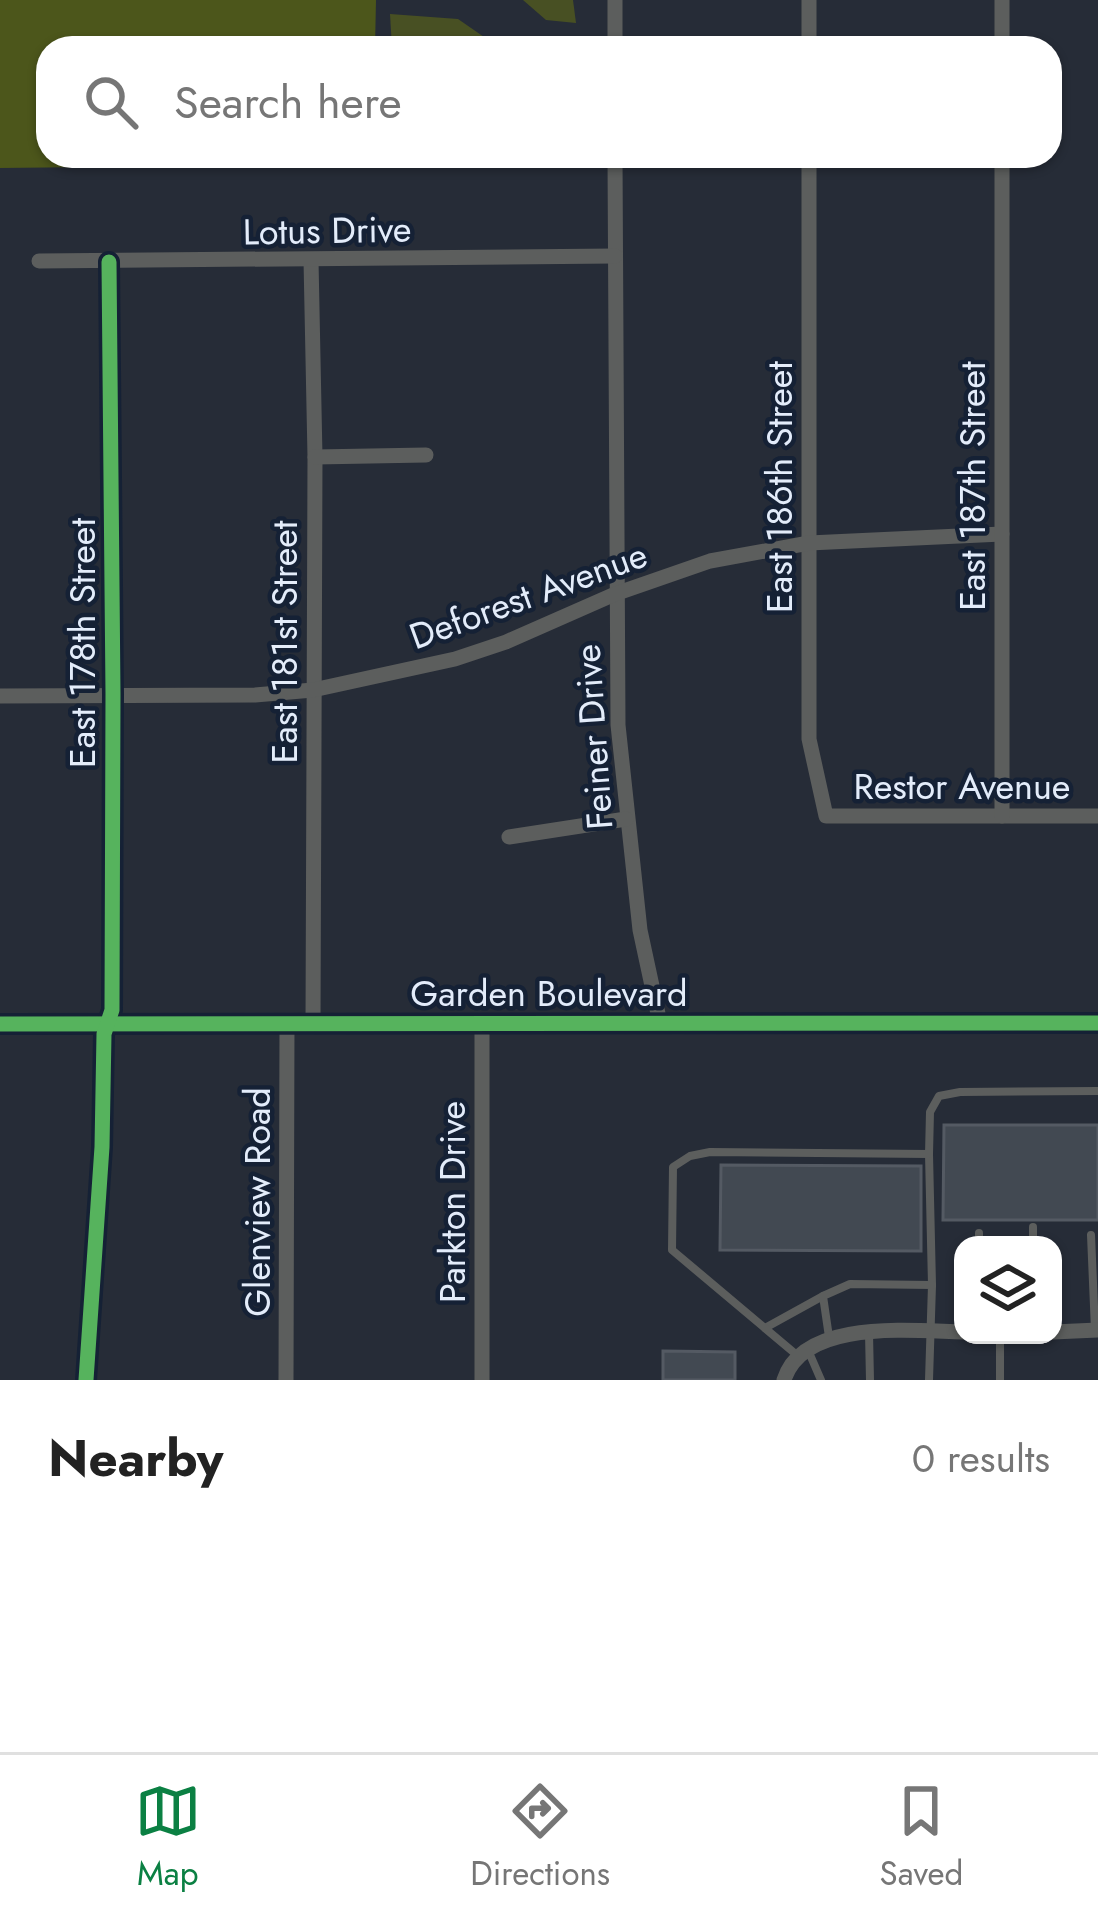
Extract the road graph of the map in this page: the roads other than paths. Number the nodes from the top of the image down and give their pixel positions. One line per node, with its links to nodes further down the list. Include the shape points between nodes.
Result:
1 (615, 0): 4 (street)
2 (808, 0): 5 (street)
3 (1002, 0): 6 (street)
4 (615, 36)
5 (808, 36)
6 (1002, 36)
7 (615, 168): 10 (street, Feiner Drive)
8 (808, 168): 17 (street, East 186th Street)
9 (1002, 168): 16 (street, East 187th Street)
10 (615, 256): 11 (street, Lotus Drive); 18 (street, Feiner Drive)
11 (310, 260): 13 (street, Lotus Drive); 15 (street, East 181st Street)
12 (39, 261): 13 (street, Lotus Drive)
13 (109, 262): 20 (street, East 178th Street)
14 (426, 455): 15 (street)
15 (315, 457): 19 (street, East 181st Street)
16 (1002, 534): 17 (street, Deforest Avenue); 23 (street, East 187th Street)
17 (808, 543): 18 (street, Deforest Avenue, via 710,561); 22 (street, East 186th Street, via 808,739)
18 (615, 594): 19 (street, Deforest Avenue, via 506,643); 25 (street, Feiner Drive)
19 (313, 690): 20 (street, Deforest Avenue); 32 (street, East 181st Street)
20 (113, 694): 21 (street, Deforest Avenue); 27 (street, East 178th Street)
21 (0, 696)
22 (826, 816): 23 (street, Restor Avenue)
23 (1002, 816): 24 (street, Restor Avenue)
24 (1098, 816)
25 (626, 819): 26 (street); 28 (street, Feiner Drive)
26 (509, 837)
27 (108, 1023): 30 (street, Garden Boulevard); 31 (street, Garden Boulevard); 50 (street, East 178th Street)
28 (660, 1023): 29 (street, Garden Boulevard); 33 (street, Garden Boulevard)
29 (1098, 1023)
30 (0, 1024)
31 (287, 1024): 32 (street, Garden Boulevard); 51 (street, Glenview Road)
32 (313, 1024): 33 (street, Garden Boulevard)
33 (482, 1024): 52 (street, Parkton Drive)
34 (1098, 1091): 35 (lane, via 939,1096 930,1112)
35 (929, 1154): 39 (lane); 41 (lane, via 710,1152 673,1167 672,1250)
36 (1033, 1227): 38 (lane)
37 (1090, 1234): 44 (lane)
38 (1033, 1236)
39 (932, 1285): 40 (lane, via 850,1284); 42 (lane)
40 (823, 1296): 41 (lane); 47 (lane)
41 (765, 1328): 49 (lane)
42 (929, 1331): 43 (street); 45 (street); 56 (lane)
43 (954, 1331)
44 (1097, 1331): 46 (street)
45 (869, 1332): 47 (street); 55 (lane)
46 (1062, 1332)
47 (830, 1338): 49 (street)
48 (1000, 1344): 57 (lane)
49 (804, 1354): 53 (street); 54 (lane)
50 (86, 1380)
51 (286, 1380)
52 (482, 1380)
53 (784, 1380)
54 (821, 1380)
55 (869, 1380)
56 (929, 1380)
57 (1000, 1380)

